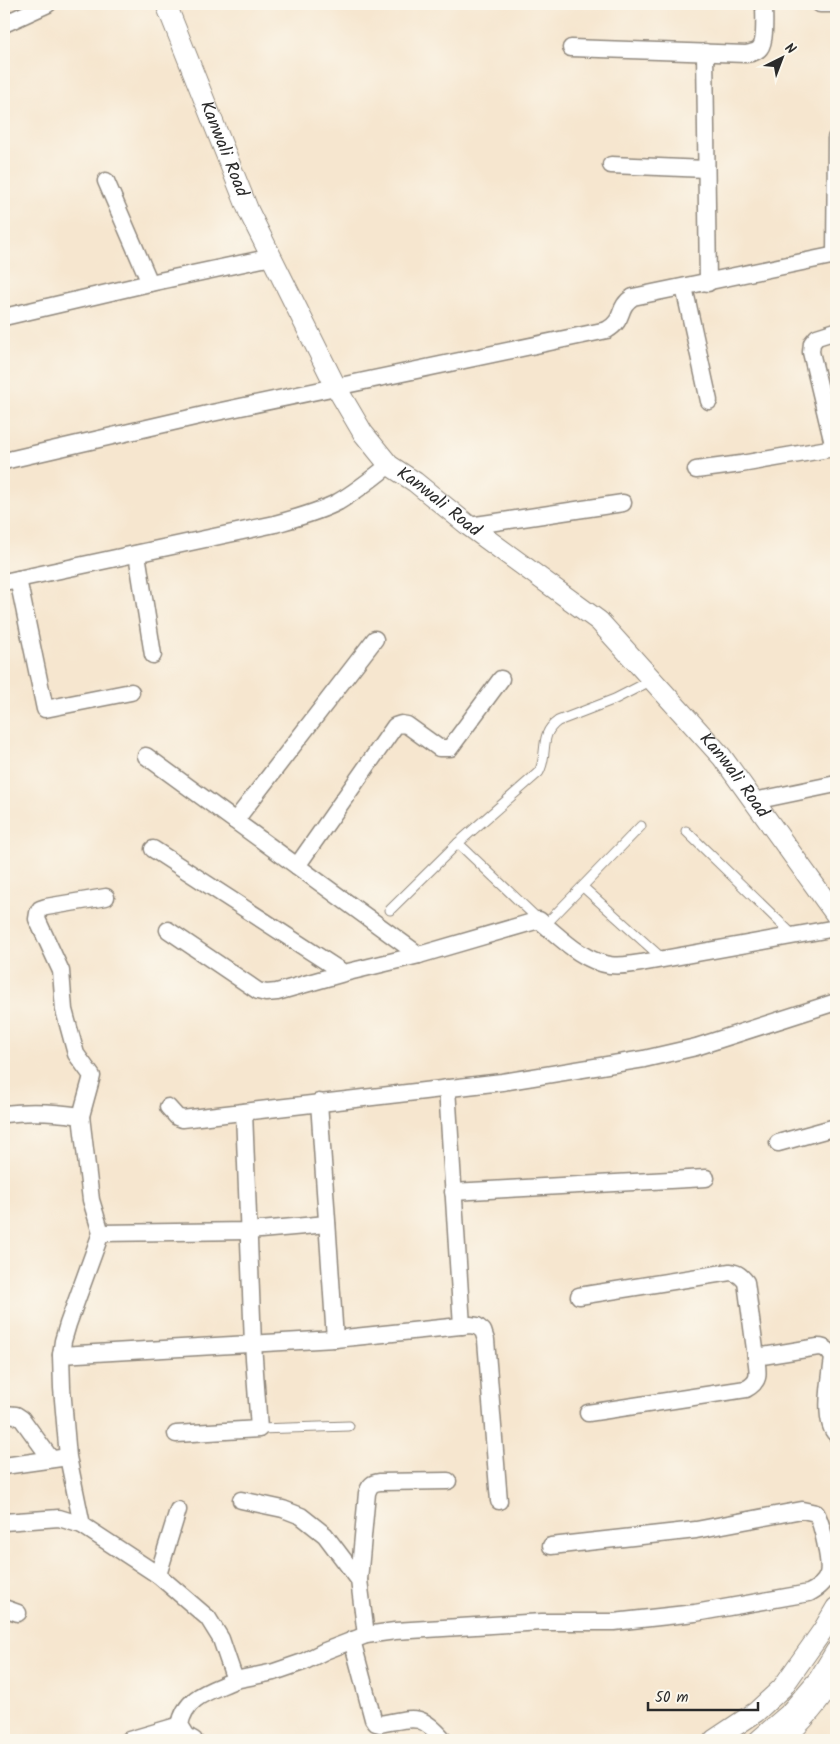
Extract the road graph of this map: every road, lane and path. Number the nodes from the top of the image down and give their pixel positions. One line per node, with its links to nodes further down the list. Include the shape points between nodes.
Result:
1 (48, 4): 6 (street)
2 (166, 4): 14 (street, Kanwali Road, via 249,212)
3 (764, 4): 8 (street, via 761,48 746,54)
4 (820, 4): 5 (street)
5 (836, 4)
6 (4, 24)
7 (570, 48): 8 (street)
8 (705, 52): 11 (street)
9 (836, 138): 13 (street)
10 (611, 164): 11 (street)
11 (706, 169): 16 (street)
12 (106, 181): 15 (street)
13 (835, 255): 16 (street)
14 (272, 257): 15 (street); 20 (street, Kanwali Road)
15 (150, 283): 18 (street)
16 (708, 283): 17 (street)
17 (684, 287): 20 (street, via 632,297 622,309 616,325 607,330); 21 (street)
18 (4, 317)
19 (836, 331): 22 (street, via 816,338 812,343)
20 (336, 386): 23 (street); 24 (street, Kanwali Road, via 363,433)
21 (709, 401)
22 (835, 453): 25 (street)
23 (4, 462)
24 (389, 465): 27 (street, Kanwali Road); 28 (street, via 337,502 306,515)
25 (696, 470)
26 (623, 502): 27 (street)
27 (469, 526): 33 (street, Kanwali Road, via 599,621)
28 (137, 554): 29 (street); 31 (street)
29 (11, 581): 34 (street, via 45,709)
30 (375, 639): 38 (street)
31 (154, 655)
32 (501, 679): 43 (street, via 450,748 439,748 407,725 395,726)
33 (652, 680): 37 (street, Kanwali Road, via 722,757); 41 (lane, via 615,700 551,726 546,733 544,758 538,772)
34 (131, 692)
35 (146, 756): 38 (street)
36 (836, 784): 37 (street)
37 (754, 801): 47 (street, Kanwali Road)
38 (235, 821): 43 (street)
39 (641, 826): 44 (lane)
40 (686, 831): 51 (lane)
41 (458, 843): 46 (lane); 48 (lane)
42 (153, 850): 54 (street)
43 (298, 866): 52 (street)
44 (583, 887): 48 (lane); 53 (lane)
45 (106, 897): 61 (street, via 40,909 37,919 61,971 64,1010 76,1054 92,1076)
46 (390, 910)
47 (836, 915)
48 (542, 922): 52 (street); 53 (street, via 578,952 610,965)
49 (836, 928): 51 (street)
50 (168, 930): 54 (street, via 258,991 266,993)
51 (793, 936): 53 (street)
52 (419, 955): 54 (street)
53 (663, 959)
54 (344, 973)
55 (836, 1002): 56 (street, via 696,1047 644,1059)
56 (447, 1088): 57 (street); 65 (street)
57 (319, 1102): 59 (street); 66 (street)
58 (168, 1107): 59 (street, via 176,1117 182,1118)
59 (244, 1112): 67 (street)
60 (4, 1114): 61 (street, via 55,1112)
61 (81, 1116): 68 (street, via 91,1200)
62 (836, 1127): 63 (street)
63 (778, 1143)
64 (706, 1178): 65 (street)
65 (453, 1192): 70 (street)
66 (327, 1224): 67 (street); 71 (street)
67 (249, 1231): 68 (street); 72 (street)
68 (101, 1233): 73 (street, via 68,1324)
69 (578, 1296): 74 (street, via 735,1272 746,1282)
70 (462, 1326): 71 (street); 86 (street, via 477,1326 486,1340)
71 (334, 1339): 72 (street)
72 (253, 1344): 73 (street); 78 (street)
73 (61, 1355): 81 (street)
74 (756, 1358): 75 (street, via 757,1380 746,1389); 80 (street, via 818,1347 829,1351 833,1358 828,1413)
75 (588, 1413)
76 (4, 1414): 82 (street, via 16,1414 22,1419)
77 (349, 1426): 78 (lane)
78 (258, 1429): 79 (street)
79 (176, 1434)
80 (836, 1434)
81 (68, 1457): 82 (street); 89 (street)
82 (51, 1459): 83 (street)
83 (4, 1466)
84 (448, 1481): 92 (street, via 380,1482 369,1486)
85 (241, 1500): 92 (street, via 300,1516 325,1535)
86 (499, 1501)
87 (178, 1510): 91 (street)
88 (4, 1522): 89 (street, via 59,1518)
89 (82, 1525): 91 (street)
90 (552, 1546): 95 (street, via 696,1530 802,1510 816,1513 821,1521 829,1568 822,1584 809,1593 695,1613 614,1622 522,1623 396,1631)
91 (158, 1575): 98 (street, via 208,1618 221,1639)
92 (359, 1580): 95 (street)
93 (836, 1608): 104 (street, via 782,1688 756,1712)
94 (836, 1629): 105 (street, via 786,1699 763,1722)
95 (359, 1637): 98 (street, via 303,1662); 103 (street, via 376,1723 418,1719)
96 (836, 1651): 106 (street, via 789,1714)
97 (836, 1677): 100 (street)
98 (236, 1680): 99 (street, via 186,1706)
99 (180, 1725): 101 (street); 102 (street)
100 (790, 1737)
101 (129, 1740)
102 (194, 1740)
103 (444, 1740)
104 (714, 1740)
105 (736, 1740)
106 (759, 1740)

